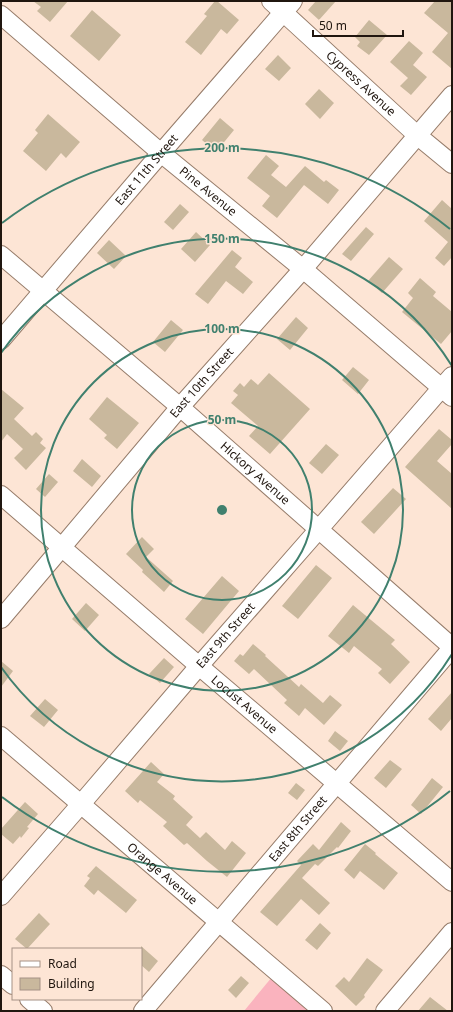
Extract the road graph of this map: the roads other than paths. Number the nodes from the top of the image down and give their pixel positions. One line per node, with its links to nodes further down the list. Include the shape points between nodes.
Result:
1 (283, 5): 4 (street, Cypress Avenue); 5 (street, East 11th Street)
2 (1, 16): 5 (street, Pine Avenue)
3 (452, 95): 4 (street, East 10th Street)
4 (418, 136): 6 (street, Cypress Avenue); 8 (street, East 10th Street)
5 (161, 153): 8 (street, Pine Avenue); 9 (street, East 11th Street)
6 (452, 164)
7 (1, 255): 9 (street, Hickory Avenue)
8 (303, 269): 11 (street, Pine Avenue); 12 (street, East 10th Street)
9 (43, 291): 10 (street, East 11th Street); 12 (street, Hickory Avenue)
10 (1, 340)
11 (449, 387): 14 (street, East 9th Street)
12 (180, 407): 14 (street, Hickory Avenue); 15 (street, East 10th Street)
13 (1, 495): 15 (street, Locust Avenue)
14 (320, 529): 17 (street, Hickory Avenue); 18 (street, East 9th Street)
15 (62, 547): 16 (street, East 10th Street); 18 (street, Locust Avenue)
16 (1, 619)
17 (452, 647): 20 (street, East 8th Street)
18 (199, 666): 20 (street, Locust Avenue); 21 (street, East 9th Street)
19 (1, 736): 21 (street, Orange Avenue)
20 (337, 784): 22 (street, Locust Avenue); 24 (street, East 8th Street)
21 (81, 804): 23 (street, East 9th Street); 24 (street, Orange Avenue)
22 (452, 882)
23 (1, 896)
24 (219, 923): 30 (street, East 8th Street); 31 (street, Orange Avenue)
25 (452, 932): 32 (street)
26 (1, 975): 27 (street)
27 (12, 984)
28 (30, 1000): 29 (street)
29 (44, 1011)
30 (143, 1011)
31 (323, 1011)
32 (385, 1011)

